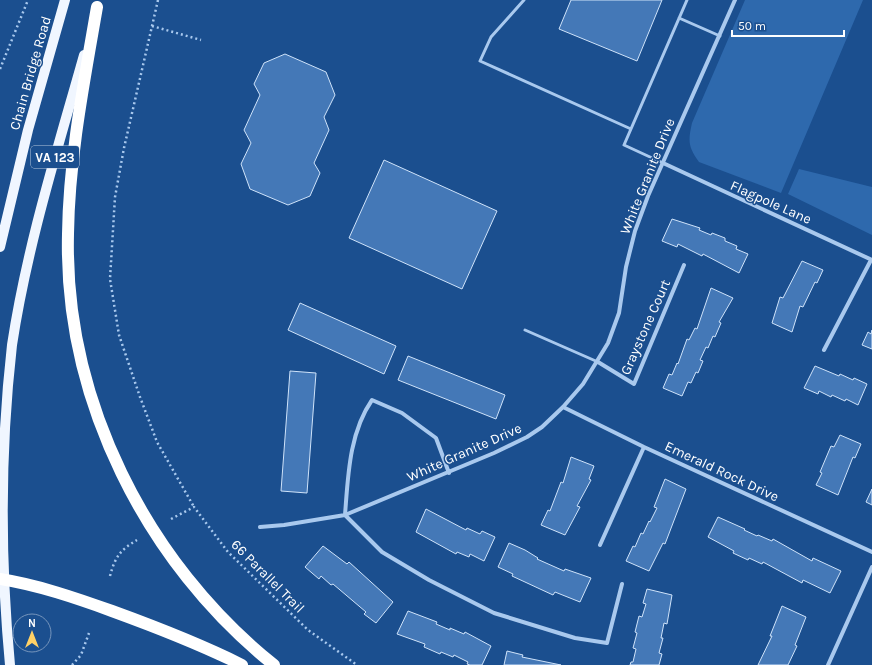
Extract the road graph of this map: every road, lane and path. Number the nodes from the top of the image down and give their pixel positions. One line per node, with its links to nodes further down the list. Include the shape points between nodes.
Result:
1 (28, 0): 12 (path)
2 (65, 0): 15 (main road, Chain Bridge Road / VA 123, via 28,130)
3 (158, 0): 9 (path, 66 Parallel Trail)
4 (524, 0): 13 (lane, via 491,37 480,61)
5 (687, 0): 8 (lane)
6 (735, 0): 10 (street, White Granite Drive)
7 (98, 4): 33 (main road, VA 123, via 38,218 18,309 9,369 3,448); 39 (highway, via 75,146 68,234 68,274 72,309 87,381 111,449 139,507 156,534 173,559 214,607 246,641)
8 (679, 18): 10 (lane); 13 (lane)
9 (152, 26): 11 (path); 24 (path, 66 Parallel Trail, via 115,197 110,279 119,335 140,397 157,442)
10 (720, 36): 14 (street, White Granite Drive)
11 (201, 40)
12 (0, 69)
13 (631, 129): 14 (lane, via 624,145)
14 (663, 163): 16 (street, Flagpole Lane); 20 (street, White Granite Drive, via 635,231 619,313)
15 (0, 248)
16 (871, 260): 19 (street)
17 (684, 266): 20 (street, Graystone Court, via 634,384)
18 (525, 330): 20 (lane)
19 (824, 350)
20 (598, 362): 21 (street, White Granite Drive)
21 (563, 407): 22 (street, Emerald Rock Drive); 23 (street, White Granite Drive, via 527,437)
22 (644, 447): 29 (street); 30 (street, Emerald Rock Drive)
23 (448, 473): 25 (street, White Granite Drive); 25 (street, via 436,438 402,413 372,400 364,411 349,460)
24 (194, 507): 26 (path); 40 (path, 66 Parallel Trail, via 228,552 308,630)
25 (345, 515): 27 (street, White Granite Drive); 34 (street, via 382,552 428,580 494,613 575,638 607,643)
26 (171, 519)
27 (260, 527)
28 (137, 540): 32 (path, via 123,548 114,561)
29 (600, 544)
30 (872, 552)
31 (872, 567): 41 (street)
32 (110, 576)
33 (2, 579): 36 (main road, VA 123); 38 (highway, via 98,606 198,644)
34 (622, 584)
35 (89, 633): 37 (path, via 81,655)
36 (10, 665)
37 (72, 665)
38 (242, 665)
39 (274, 665)
40 (357, 665)
41 (828, 665)

